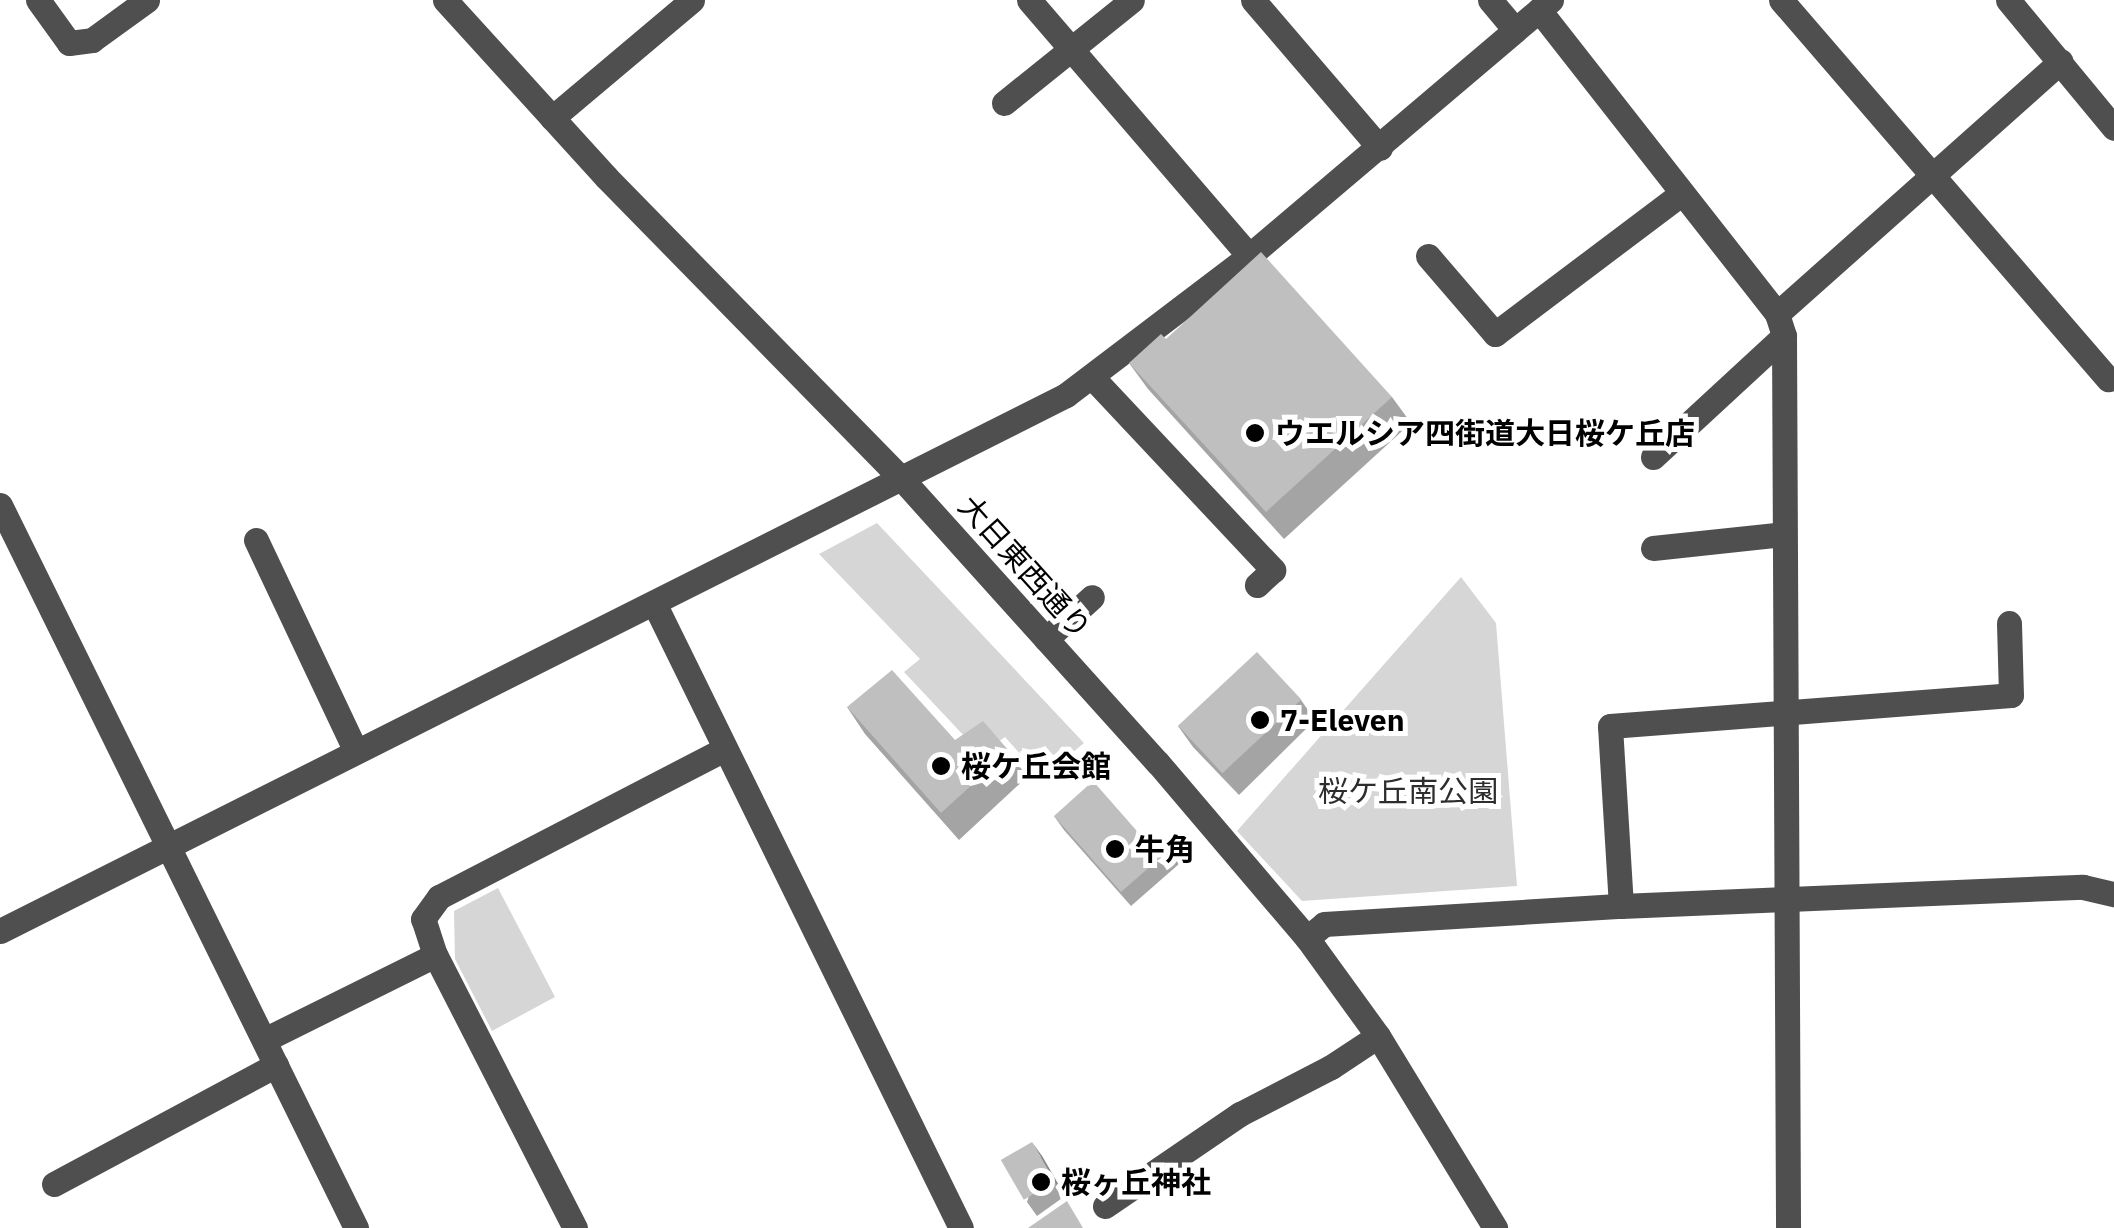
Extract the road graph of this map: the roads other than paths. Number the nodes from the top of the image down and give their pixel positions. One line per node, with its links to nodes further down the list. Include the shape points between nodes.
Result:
1 (38, 0): 2 (street, via 70,43 92,40)
2 (147, 0)
3 (445, 0): 16 (street, 大日東西通り)
4 (692, 0): 16 (street)
5 (1029, 0): 13 (street)
6 (1132, 0): 13 (street)
7 (1253, 0): 18 (street)
8 (1490, 0): 12 (street)
9 (1781, 0): 19 (street)
10 (2008, 0): 14 (street)
11 (1545, 5): 12 (street); 20 (street)
12 (1515, 30): 18 (street)
13 (1072, 53): 15 (street); 21 (street)
14 (2060, 62): 17 (street); 19 (street)
15 (1004, 103)
16 (552, 118): 27 (street, 大日東西通り)
17 (2114, 128)
18 (1380, 148): 21 (street)
19 (1934, 174): 23 (street); 25 (street)
20 (1682, 193): 22 (street, via 1494,334); 23 (street)
21 (1249, 256): 24 (street)
22 (1428, 256)
23 (1780, 325): 26 (street); 29 (street)
24 (1092, 377): 27 (street); 33 (street, via 1272,570)
25 (2108, 379)
26 (1653, 456)
27 (902, 479): 35 (street); 37 (street, 大日東西通り)
28 (0, 506): 32 (street)
29 (1784, 534): 31 (street); 38 (street)
30 (256, 540): 40 (street)
31 (1653, 548)
32 (10, 553): 41 (street)
33 (1257, 585)
34 (1092, 598): 37 (street)
35 (654, 604): 39 (street); 40 (street)
36 (2009, 623): 38 (street, via 2011,695)
37 (1046, 639): 46 (street, 大日東西通り)
38 (1783, 710): 43 (street); 44 (street, via 1610,726)
39 (725, 749): 47 (street, via 440,897 423,919); 55 (street)
40 (356, 752): 41 (street)
41 (168, 846): 45 (street); 49 (street)
42 (2114, 894): 43 (street, via 2082,886)
43 (1787, 898): 44 (street); 57 (street)
44 (1621, 906): 46 (street, via 1324,924)
45 (0, 930)
46 (1307, 938): 48 (street, 大日東西通り)
47 (434, 955): 49 (street); 54 (street)
48 (1378, 1036): 52 (street, via 1240,1114); 56 (street, 大日東西通り)
49 (264, 1040): 50 (street)
50 (276, 1065): 51 (street); 53 (street)
51 (54, 1184)
52 (1105, 1206)
53 (356, 1228)
54 (575, 1228)
55 (962, 1228)
56 (1495, 1228)
57 (1788, 1228)

